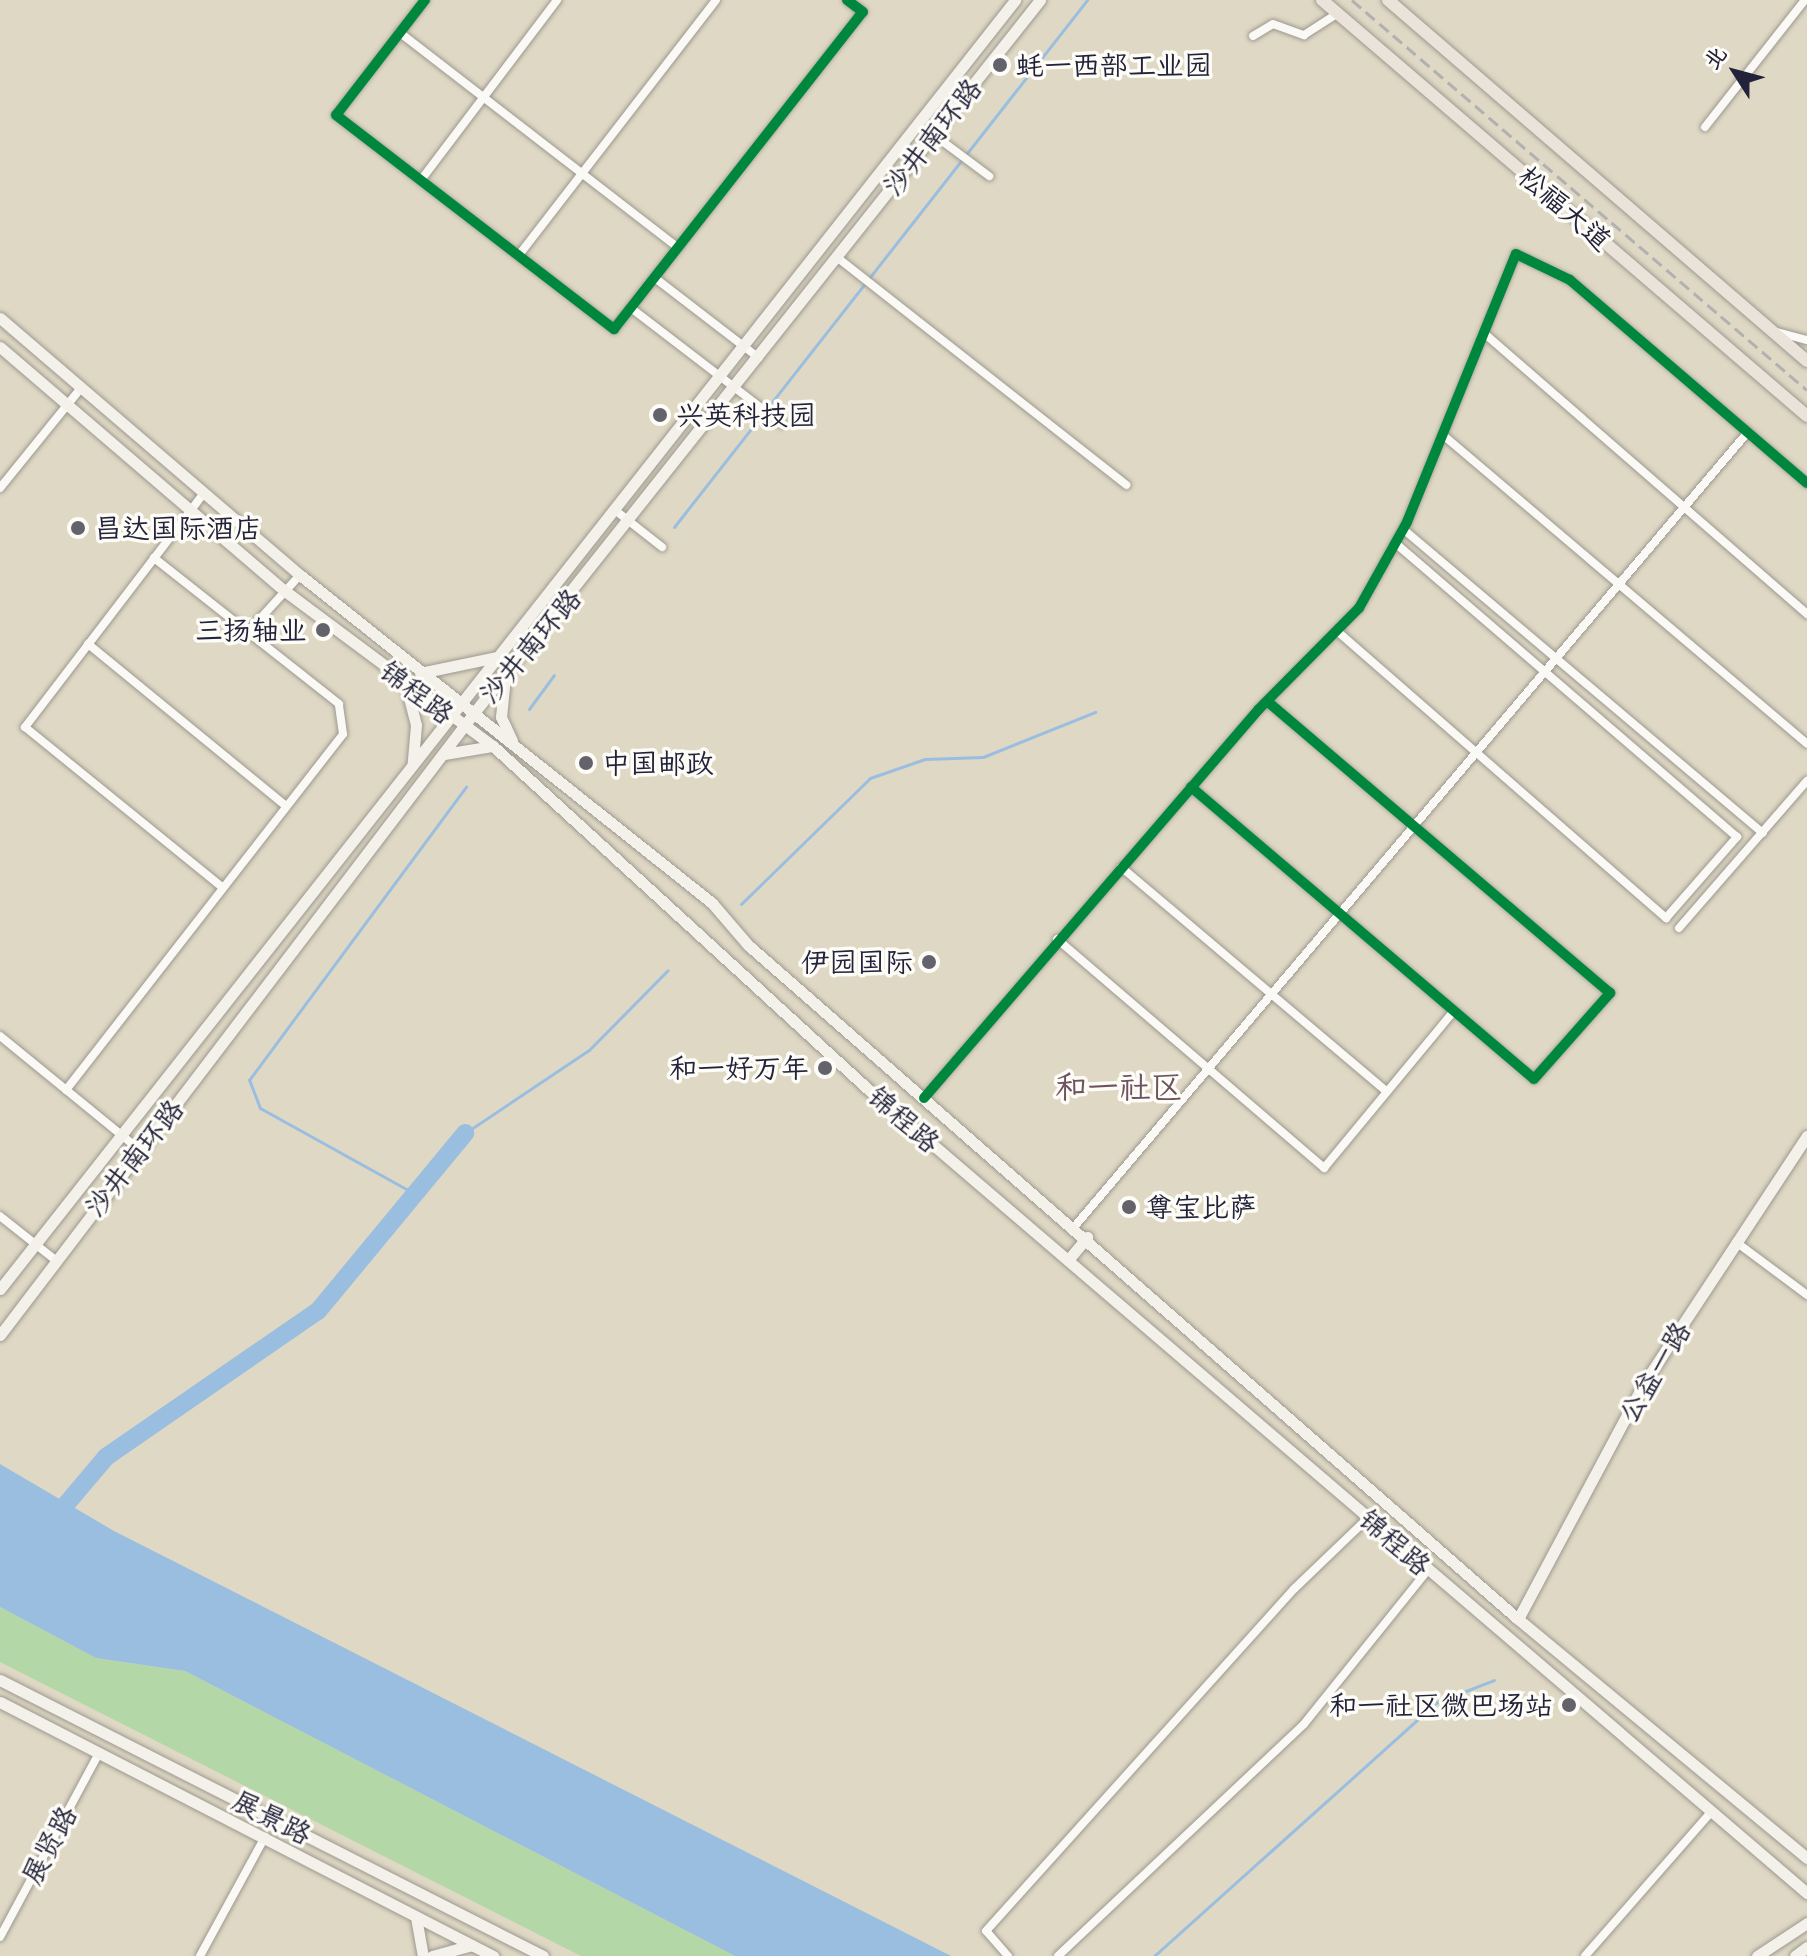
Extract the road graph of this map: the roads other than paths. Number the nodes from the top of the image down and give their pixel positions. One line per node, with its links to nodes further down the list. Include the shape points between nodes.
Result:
1 (425, 0): 11 (street)
2 (557, 0): 13 (street)
3 (716, 0): 16 (street)
4 (847, 0): 19 (street, via 863,12)
5 (1015, 0): 28 (main road, 沙井南环路)
6 (1040, 0): 15 (main road, 沙井南环路)
7 (1322, 0): 10 (main road, 松福大道)
8 (1388, 0): 25 (main road, 松福大道)
9 (1805, 0): 14 (street)
10 (1338, 13): 12 (street, via 1304,35 1273,24); 36 (main road, 松福大道)
11 (399, 32): 13 (street); 18 (street, via 336,115)
12 (1253, 36)
13 (483, 97): 16 (street); 18 (street)
14 (1705, 127)
15 (934, 135): 17 (street); 21 (main road, 沙井南环路)
16 (582, 173): 19 (street); 20 (street)
17 (989, 176)
18 (421, 180): 20 (street)
19 (678, 248): 22 (street)
20 (519, 255): 23 (street, via 614,329)
21 (838, 258): 30 (main road, 沙井南环路); 41 (street)
22 (655, 278): 23 (street); 28 (street)
23 (631, 308): 32 (street)
24 (0, 318): 33 (main road, 锦程路)
25 (1769, 329): 27 (street); 31 (main road, 松福大道)
26 (1485, 334): 38 (street, via 1516,254 1570,280); 39 (street); 44 (street)
27 (1807, 340)
28 (744, 346): 30 (street); 32 (main road, 沙井南环路)
29 (0, 347): 35 (main road, 锦程路)
30 (759, 359): 34 (main road, 沙井南环路)
31 (1807, 361)
32 (720, 377): 34 (street); 45 (main road, 沙井南环路)
33 (81, 388): 35 (street); 43 (main road, 锦程路)
34 (735, 389): 37 (street); 47 (main road, 沙井南环路)
35 (67, 405): 42 (street); 46 (main road, 锦程路)
36 (1807, 416)
37 (782, 424)
38 (1748, 432): 40 (street); 44 (street)
39 (1443, 435): 48 (street); 53 (street)
40 (1807, 483)
41 (1126, 485)
42 (0, 488)
43 (204, 493): 46 (street); 52 (main road, 锦程路)
44 (1685, 509): 53 (street); 55 (street)
45 (615, 510): 47 (street); 59 (main road, 沙井南环路)
46 (191, 511): 51 (street); 54 (main road, 锦程路)
47 (631, 522): 50 (street); 63 (main road, 沙井南环路)
48 (1403, 529): 49 (street); 60 (street)
49 (1395, 543): 56 (street, via 1359,608); 61 (street)
50 (662, 547)
51 (154, 558): 57 (street); 58 (street)
52 (300, 575): 54 (street); 62 (main road, 锦程路)
53 (1620, 584): 60 (street); 71 (street)
54 (285, 591): 57 (street); 64 (main road, 锦程路)
55 (1807, 614)
56 (1337, 631): 65 (street); 74 (street)
57 (247, 633): 78 (street, via 339,704 343,734)
58 (88, 644): 78 (street); 82 (street, via 25,727)
59 (498, 657): 62 (main road); 66 (main road, 沙井南环路)
60 (1556, 659): 61 (street); 80 (street)
61 (1546, 670): 74 (street); 74 (street, via 1737,837 1666,918)
62 (420, 673): 66 (main road, 锦程路)
63 (505, 676): 67 (main road, 沙井南环路); 70 (main road, via 501,717)
64 (406, 685): 68 (main road, 锦程路); 75 (main road, via 416,725)
65 (1267, 701): 77 (street); 79 (street)
66 (459, 704): 67 (main road, 锦程路); 68 (main road, 沙井南环路)
67 (473, 714): 69 (main road, 沙井南环路); 70 (main road, 锦程路)
68 (448, 718): 69 (main road, 锦程路); 75 (main road, 沙井南环路)
69 (464, 726): 72 (main road, 锦程路); 73 (main road, 沙井南环路)
70 (513, 741): 92 (main road, 锦程路, via 712,903 748,945)
71 (1807, 744)
72 (493, 746): 73 (main road); 102 (main road, 锦程路, via 869,1090)
73 (444, 754): 95 (main road, 沙井南环路)
74 (1474, 754): 79 (street)
75 (413, 764): 94 (main road, 沙井南环路)
76 (1807, 781): 80 (street)
77 (1191, 787): 81 (street); 83 (street)
78 (286, 806): 82 (street)
79 (1412, 826): 83 (street); 87 (street, via 1610,993 1534,1079)
80 (1763, 833): 84 (street)
81 (1121, 867): 85 (street); 86 (street)
82 (222, 887): 90 (street)
83 (1341, 915): 86 (street); 87 (street)
84 (1679, 928)
85 (1057, 939): 89 (street); 92 (street)
86 (1272, 997): 89 (street); 91 (street)
87 (1454, 1011): 91 (street)
88 (0, 1036): 90 (street)
89 (1209, 1070): 91 (street, via 1324,1168); 97 (street)
90 (66, 1090): 94 (street)
91 (1387, 1092)
92 (924, 1098): 97 (main road, 锦程路)
93 (1807, 1136): 99 (main road, 公益一路)
94 (124, 1138): 95 (street); 100 (main road, 沙井南环路)
95 (140, 1150): 101 (main road, 沙井南环路)
96 (0, 1216): 100 (street)
97 (1075, 1226): 98 (main road, 锦程路)
98 (1087, 1237): 102 (main road); 108 (main road, 锦程路)
99 (1736, 1242): 104 (street); 108 (main road, 公益一路, via 1644,1383)
100 (38, 1247): 101 (street); 103 (main road, 沙井南环路)
101 (54, 1259): 105 (main road, 沙井南环路)
102 (1068, 1260): 106 (main road, 锦程路)
103 (0, 1289)
104 (1807, 1295)
105 (0, 1335)
106 (1368, 1518): 107 (main road, 锦程路); 125 (street, via 1294,1589 986,1931)
107 (1428, 1570): 112 (main road, 锦程路); 126 (street, via 1304,1724)
108 (1518, 1619): 114 (main road, 锦程路)
109 (0, 1680): 124 (main road, 展景路)
110 (0, 1702): 111 (main road, 展景路)
111 (99, 1753): 113 (main road, 展景路); 118 (street, 展贤路)
112 (1711, 1812): 115 (main road, 锦程路); 127 (street)
113 (265, 1837): 116 (main road, 展景路); 120 (street)
114 (1806, 1857)
115 (1807, 1893)
116 (413, 1913): 119 (main road, 展景路); 121 (main road, via 422,1926)
117 (1807, 1923): 128 (main road)
118 (0, 1937)
119 (472, 1945): 122 (main road); 123 (main road, 展景路)
120 (200, 1956)
121 (423, 1956)
122 (432, 1956)
123 (493, 1956)
124 (543, 1956)
125 (1008, 1956)
126 (1058, 1956)
127 (1585, 1956)
128 (1757, 1956)

